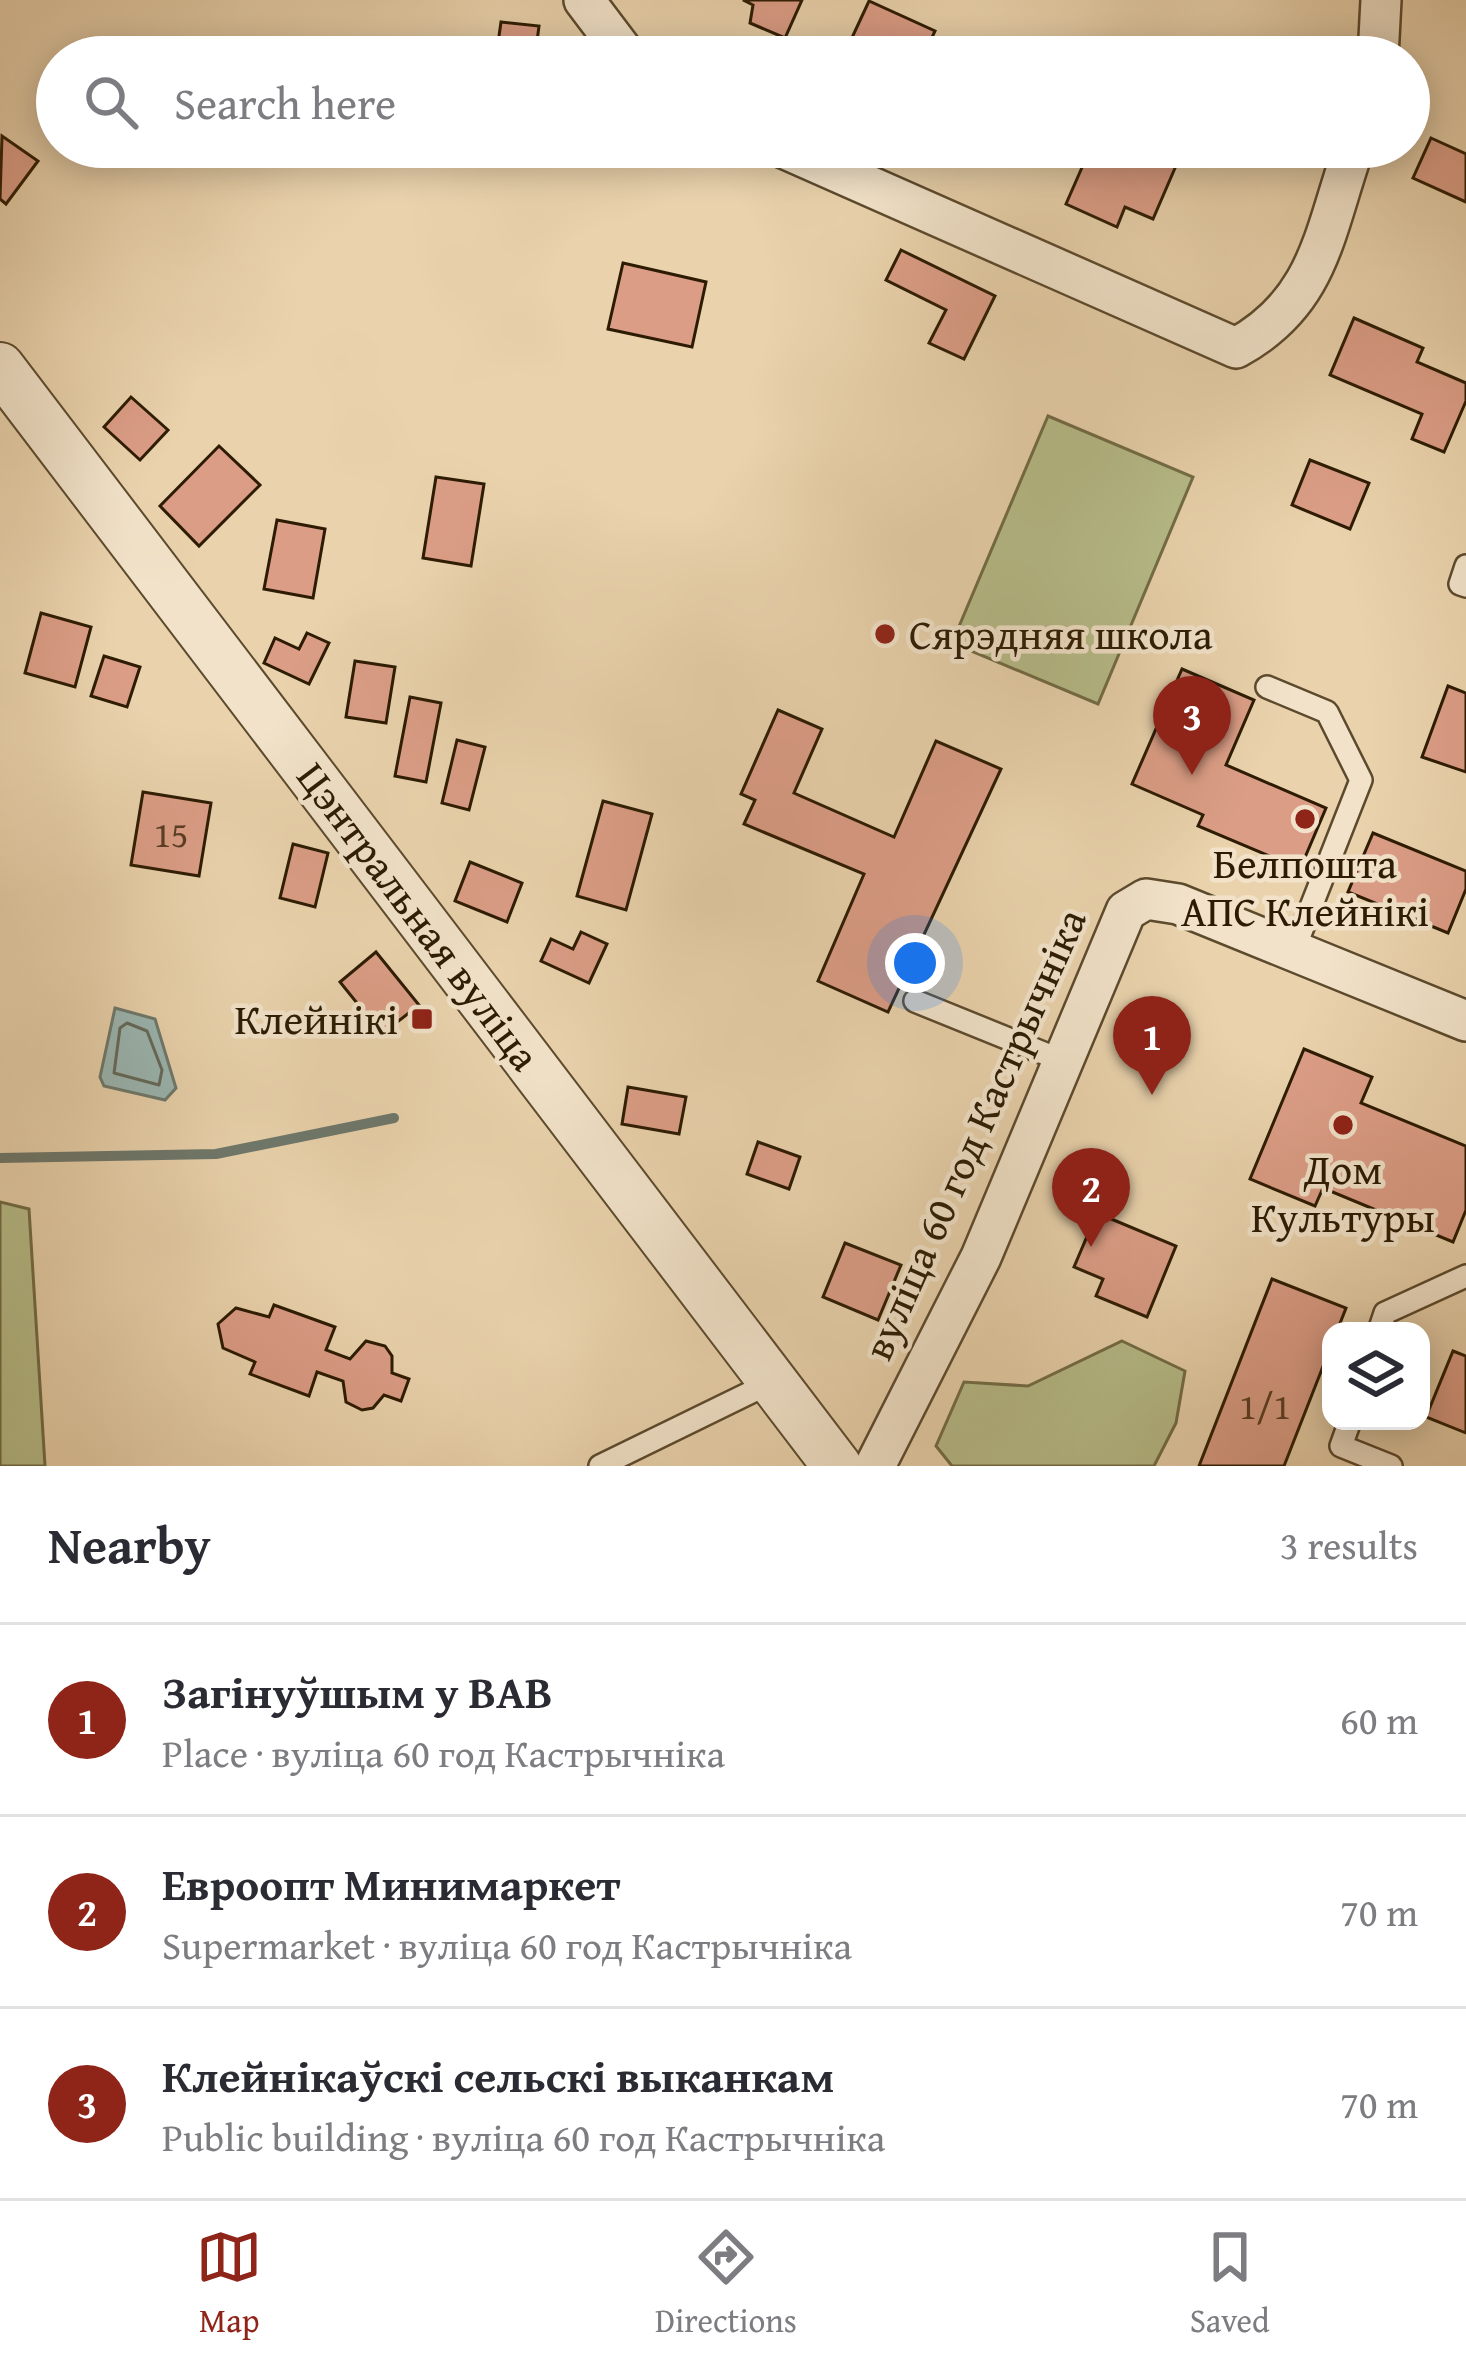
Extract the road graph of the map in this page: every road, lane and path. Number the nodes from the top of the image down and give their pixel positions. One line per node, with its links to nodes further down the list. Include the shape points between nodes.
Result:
1 (584, 0): 3 (street)
2 (1381, 0): 4 (street)
3 (611, 36)
4 (1379, 36)
5 (829, 168): 6 (street, via 1236,348 1273,328 1302,294)
6 (1347, 168)
7 (0, 367): 17 (street, Цэнтральная вуліца)
8 (1466, 566): 9 (lane)
9 (1466, 586)
10 (1267, 687): 11 (lane, via 1327,712 1361,780)
11 (1294, 950): 13 (street, вуліца 60 год Кастрычніка); 14 (street, вуліца 60 год Кастрычніка, via 1146,899 1126,910)
12 (915, 1001): 14 (lane)
13 (1466, 1021)
14 (1063, 1061): 21 (street, вуліца 60 год Кастрычніка, via 981,1257)
15 (1466, 1276): 16 (lane, via 1385,1313)
16 (1382, 1322)
17 (774, 1381): 19 (lane); 20 (street, Цэнтральная вуліца)
18 (1347, 1430): 22 (lane, via 1341,1446)
19 (601, 1466)
20 (837, 1466)
21 (874, 1466)
22 (1391, 1466)

